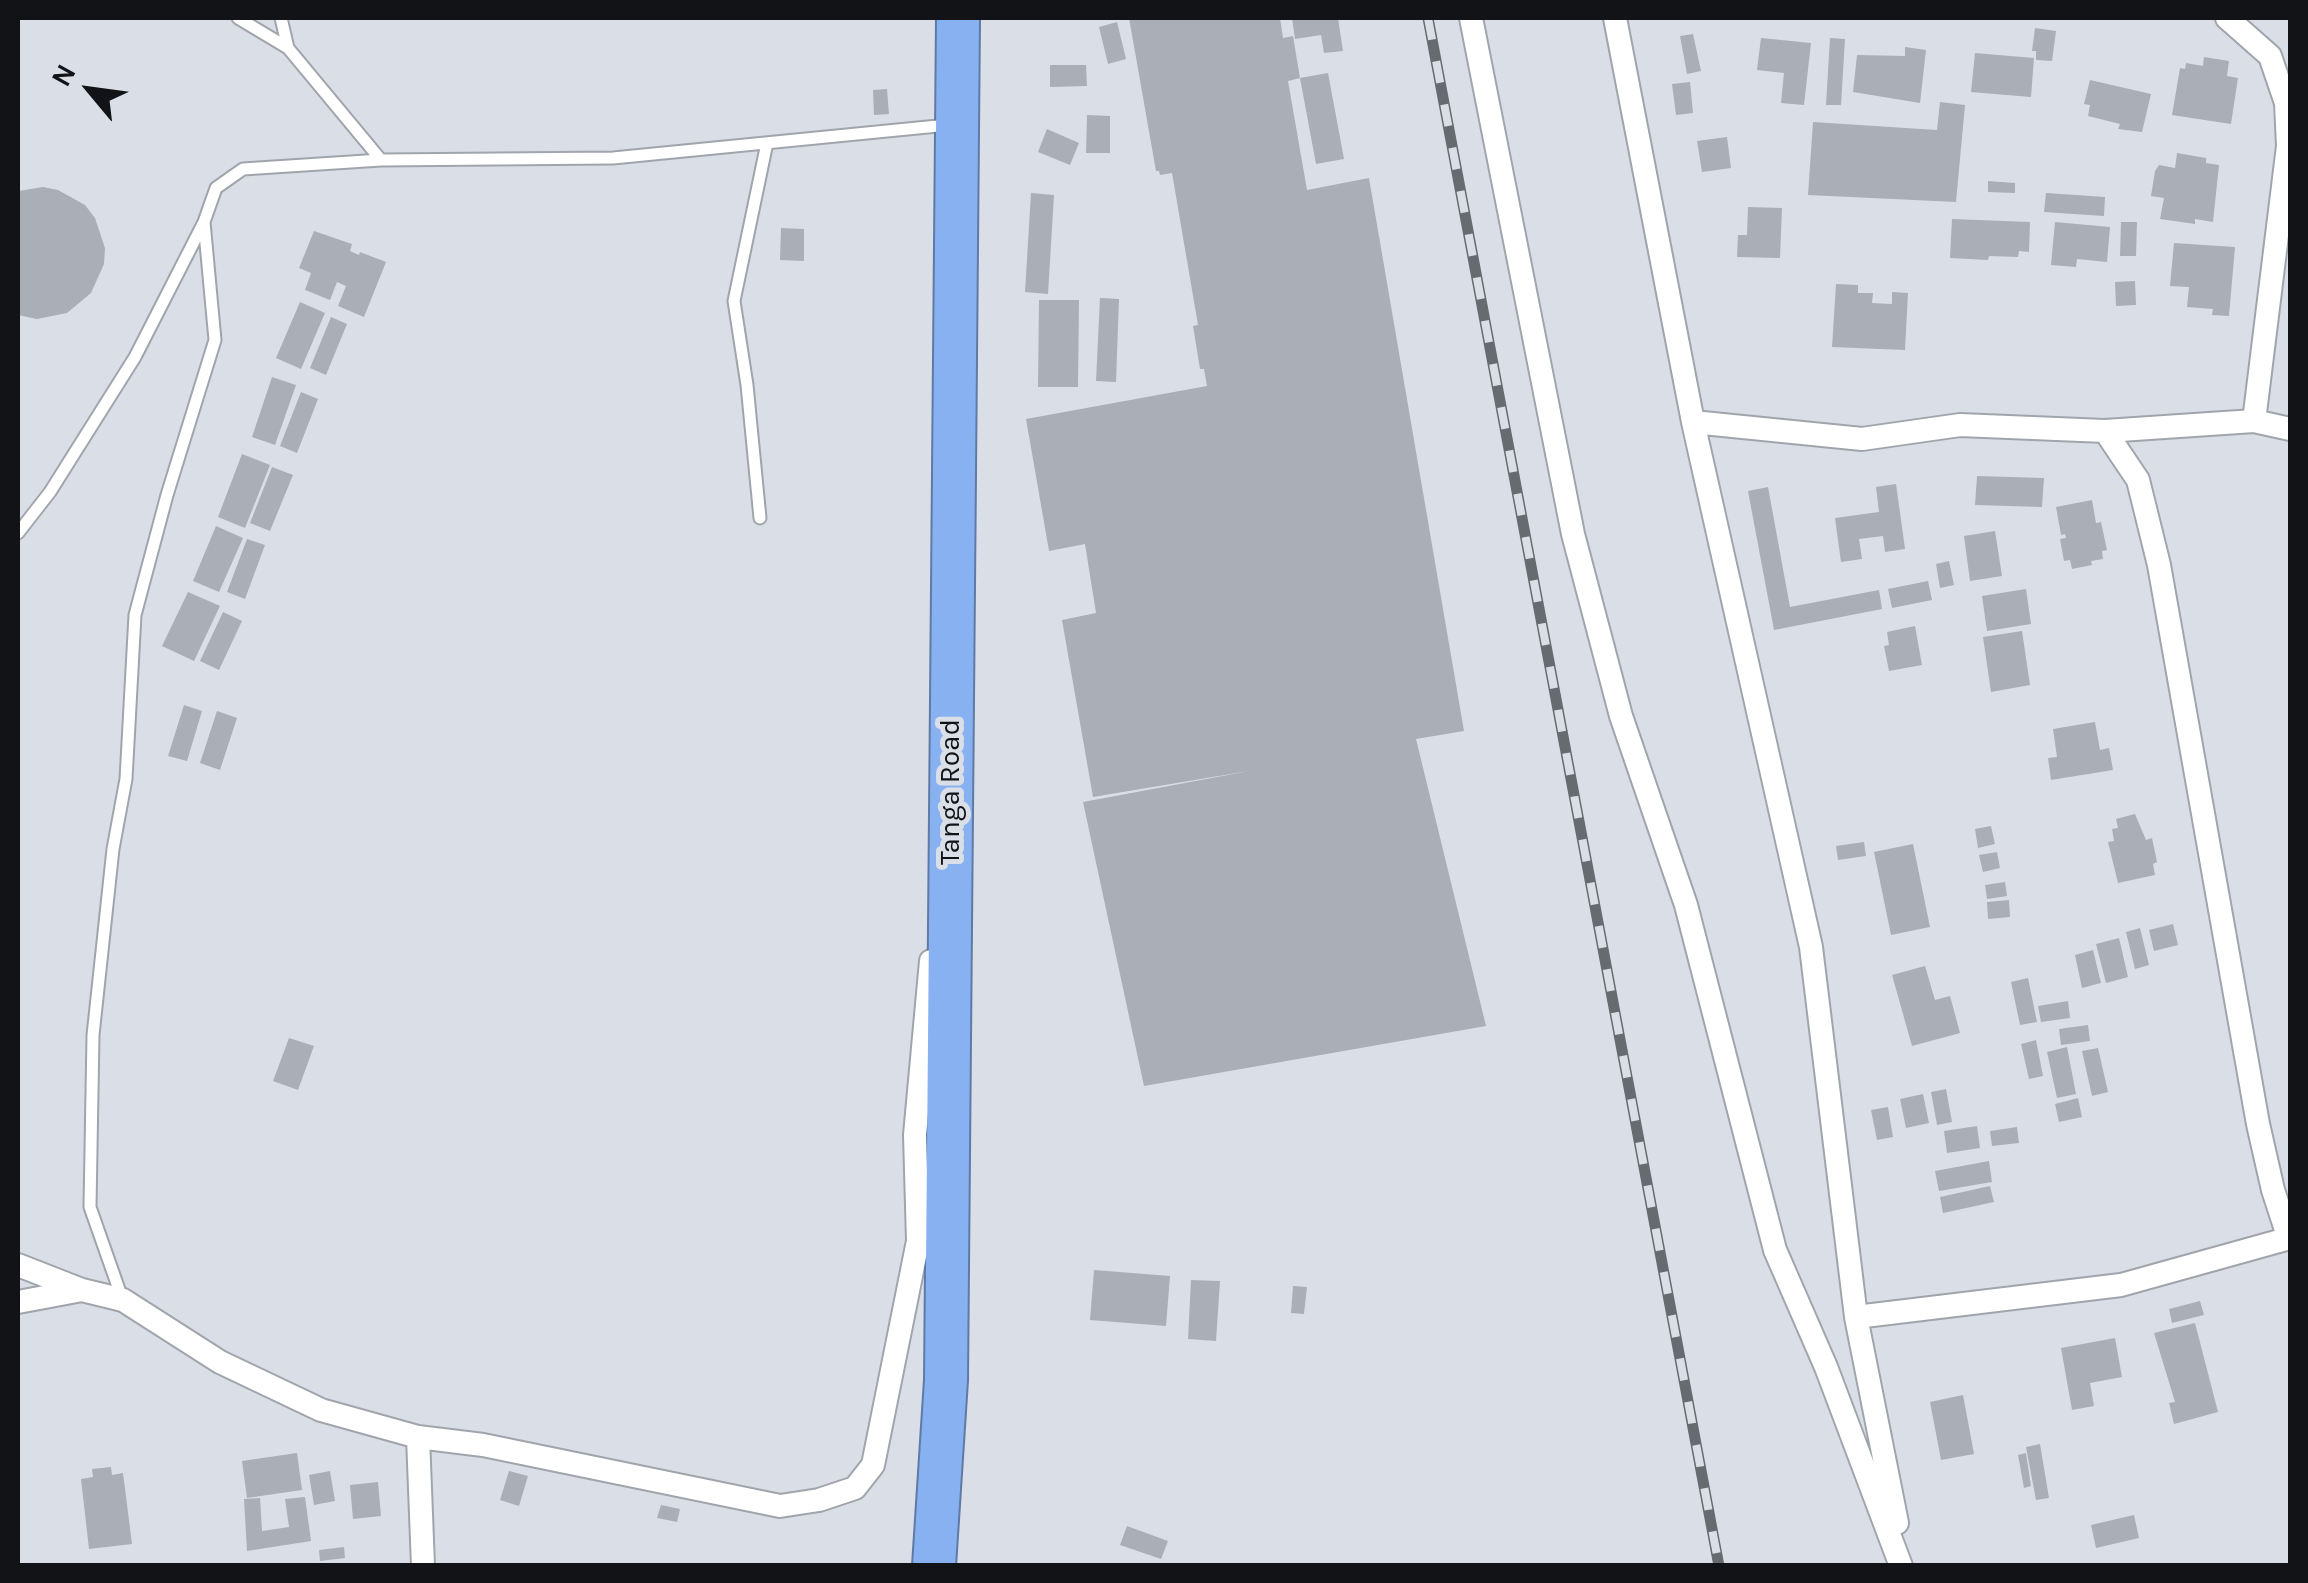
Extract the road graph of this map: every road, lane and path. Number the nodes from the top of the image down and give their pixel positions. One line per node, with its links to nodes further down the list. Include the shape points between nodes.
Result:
1 (238, 18): 7 (lane)
2 (281, 18): 7 (lane)
3 (958, 18): 8 (highway, Tanga Road)
4 (1471, 18): 28 (street, via 1572,534 1621,716 1686,905 1775,1250)
5 (1615, 18): 13 (street)
6 (2227, 18): 12 (street, via 2270,56 2287,117)
7 (288, 48): 10 (lane)
8 (957, 124): 9 (lane); 18 (highway, Tanga Road)
9 (767, 143): 10 (lane, via 613,158); 16 (lane, via 734,300)
10 (381, 160): 11 (lane, via 242,169 216,188)
11 (204, 222): 17 (lane, via 134,357); 22 (lane, via 216,340 135,615 126,779 93,1034 90,1207)
12 (2254, 421): 14 (street); 15 (street)
13 (1693, 422): 15 (street, via 1862,439 1960,425); 24 (street, via 1811,948)
14 (2290, 429)
15 (2104, 432): 19 (street, via 2138,480 2159,564 2258,1124)
16 (760, 518)
17 (18, 533)
18 (951, 849): 25 (street, via 931,959 915,1134 918,1240 873,1465 855,1488 780,1506); 27 (highway, Tanga Road, via 946,1380)
19 (2290, 1239): 24 (street, via 2121,1284)
20 (18, 1265): 21 (street)
21 (82, 1290): 22 (street); 23 (street)
22 (123, 1300): 25 (street, via 220,1362 321,1410)
23 (18, 1302)
24 (1856, 1316): 28 (street)
25 (418, 1437): 26 (street)
26 (424, 1566)
27 (934, 1566)
28 (1904, 1566)

